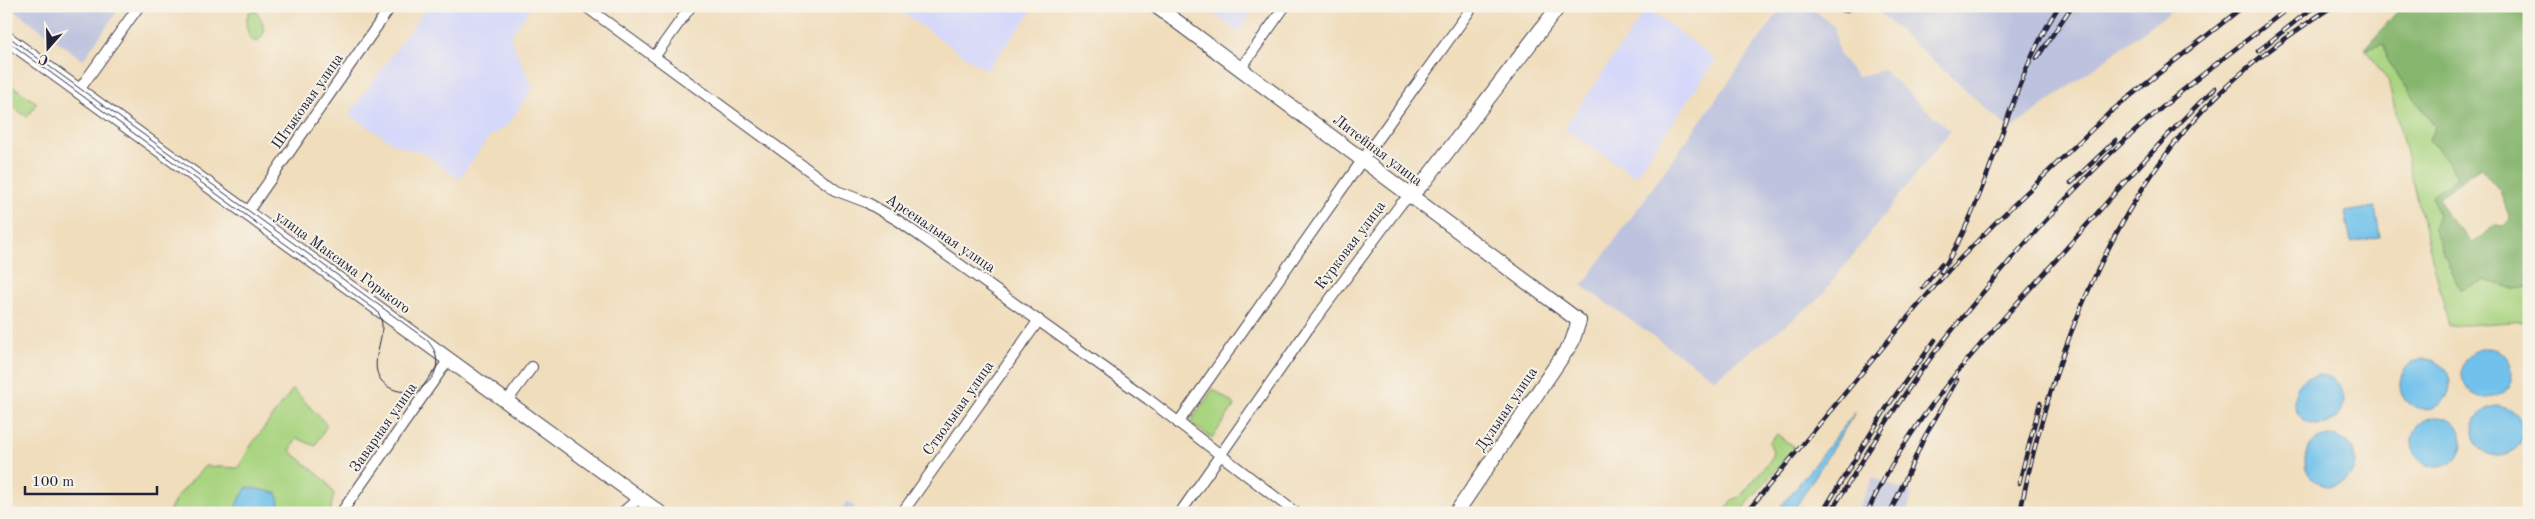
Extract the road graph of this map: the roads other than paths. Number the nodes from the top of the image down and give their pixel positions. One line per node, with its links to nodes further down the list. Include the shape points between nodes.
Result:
1 (139, 6): 12 (street)
2 (391, 6): 15 (street, Штыковая улица)
3 (585, 6): 10 (street, Арсенальная улица)
4 (691, 6): 10 (street)
5 (1156, 6): 11 (street, Литейная улица)
6 (1285, 6): 11 (street)
7 (1473, 6): 13 (street)
8 (1559, 6): 14 (street, Курковая улица)
9 (6, 38): 12 (street, улица Максима Горького)
10 (654, 56): 16 (street, Арсенальная улица, via 837,191 866,202 899,221)
11 (1241, 68): 13 (street, Литейная улица)
12 (79, 90): 15 (street, улица Максима Горького)
13 (1363, 159): 14 (street, Литейная улица); 21 (street)
14 (1411, 195): 17 (street, Литейная улица); 22 (street, Курковая улица, via 1400,205 1314,321)
15 (247, 213): 18 (street, улица Максима Горького)
16 (1039, 320): 21 (street, Арсенальная улица); 27 (street, Ствольная улица)
17 (1579, 321): 30 (street, Дульная улица, via 1572,342)
18 (449, 359): 20 (street, улица Максима Горького); 24 (street, Заварная улица)
19 (532, 367): 20 (street)
20 (507, 401): 23 (street, улица Максима Горького)
21 (1178, 423): 22 (street, Арсенальная улица)
22 (1222, 456): 28 (street, Курковая улица); 29 (street, Арсенальная улица)
23 (640, 498): 25 (street); 26 (street, улица Максима Горького)
24 (341, 513)
25 (622, 513)
26 (660, 513)
27 (902, 513)
28 (1180, 513)
29 (1296, 513)
30 (1456, 513)

